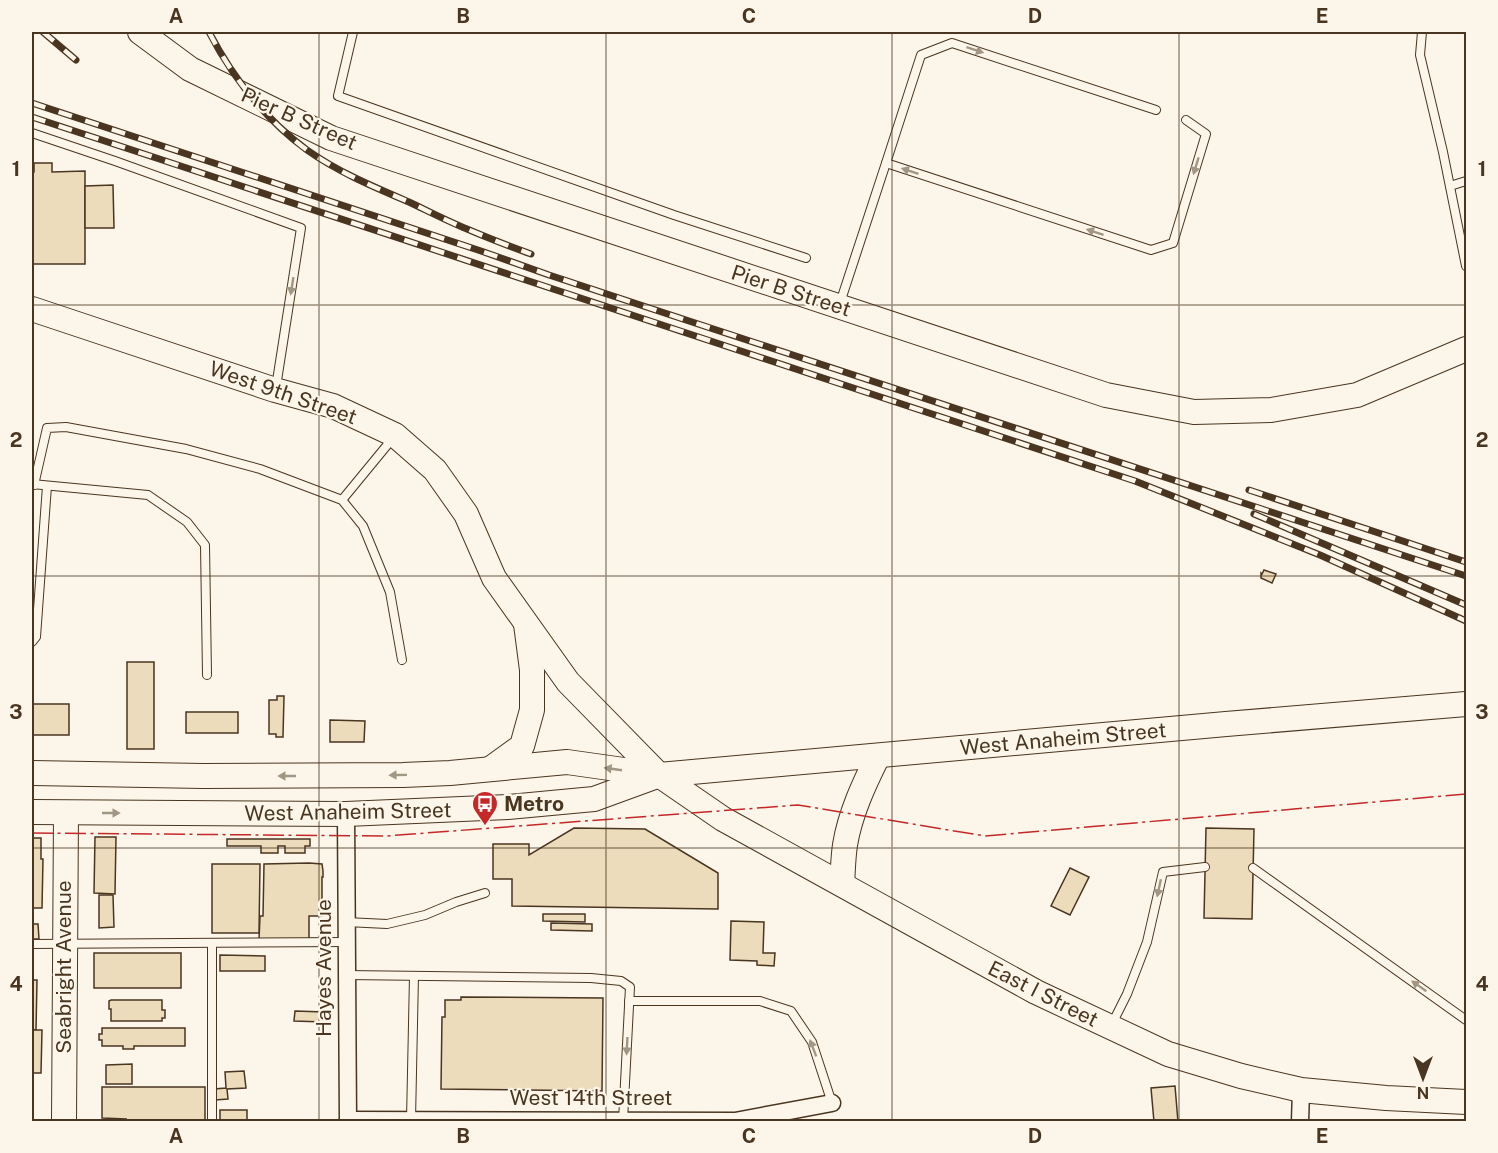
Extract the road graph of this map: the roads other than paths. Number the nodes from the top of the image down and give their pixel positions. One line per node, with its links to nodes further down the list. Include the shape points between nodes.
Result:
1 (140, 32): 5 (main road, Pier B Street)
2 (165, 32): 5 (main road)
3 (352, 32): 12 (lane, via 338,96)
4 (1422, 32): 11 (lane, via 1420,56)
5 (190, 69): 14 (main road, Pier B Street, via 331,138)
6 (1156, 110): 9 (lane, one-way to 6, via 921,55 952,43)
7 (1186, 120): 9 (lane, one-way to 9, via 1206,134 1173,243 1151,250)
8 (32, 133): 17 (lane, one-way to 17, via 302,228)
9 (886, 163): 14 (lane)
10 (1467, 181): 11 (lane)
11 (1450, 186): 13 (lane)
12 (806, 258)
13 (1467, 266)
14 (839, 307): 16 (main road, Pier B Street, via 1106,395 1194,412 1271,410 1357,394)
15 (32, 309): 17 (main road, West 9th Street)
16 (1467, 349)
17 (275, 390): 18 (main road, West 9th Street, via 333,405)
18 (395, 435): 21 (lane); 23 (main road, West 9th Street, via 435,470 466,514 494,578)
19 (33, 485): 20 (lane); 21 (lane, via 47,428 66,427 196,452 260,469)
20 (47, 486): 22 (lane); 26 (lane, via 148,495 187,522 205,545)
21 (342, 500): 25 (lane, via 363,526 390,592)
22 (36, 588): 24 (lane, via 36,637)
23 (525, 622): 29 (main road, via 532,670 532,710 522,746); 31 (main road, West 9th Street, via 568,681)
24 (32, 642)
25 (402, 660)
26 (207, 675)
27 (1467, 704): 28 (main road, West Anaheim Street)
28 (878, 756): 31 (main road, West Anaheim Street); 37 (main road, via 854,809)
29 (490, 769): 30 (main road, West Anaheim Street, one-way to 30, via 334,776); 31 (main road, West Anaheim Street, one-way to 29, via 567,762)
30 (32, 773)
31 (659, 775): 34 (main road, West Anaheim Street, via 594,799); 37 (main road, East I Street, via 723,819)
32 (32, 812): 33 (main road, West Anaheim Street)
33 (66, 813): 34 (main road, West Anaheim Street, one-way to 34); 43 (main road, Seabright Avenue)
34 (346, 814): 39 (street, Hayes Avenue)
35 (1205, 867): 48 (lane, one-way to 48, via 1163,872 1147,942)
36 (1253, 868): 47 (lane, one-way to 36)
37 (842, 884): 48 (main road, East I Street, via 1036,992)
38 (485, 892): 39 (lane, via 425,915 387,924)
39 (346, 922): 40 (street, Hayes Avenue)
40 (346, 942): 41 (lane); 44 (street, Hayes Avenue)
41 (212, 943): 43 (lane); 56 (lane)
42 (32, 944): 43 (lane)
43 (64, 944): 55 (main road, Seabright Avenue)
44 (346, 975): 45 (lane); 53 (street, Hayes Avenue)
45 (414, 976): 46 (lane, via 621,981 630,987); 52 (lane)
46 (629, 1000): 51 (lane, one-way to 46, via 812,1042 792,1011 760,1001); 54 (lane, one-way to 54)
47 (1467, 1020)
48 (1110, 1028): 49 (main road, East I Street, via 1168,1054)
49 (1301, 1090): 50 (main road, East I Street); 57 (street)
50 (1467, 1102)
51 (832, 1103): 54 (street, West 14th Street, via 735,1121)
52 (411, 1120): 53 (street, West 14th Street); 54 (street, West 14th Street)
53 (348, 1121)
54 (623, 1121)
55 (64, 1122)
56 (212, 1122)
57 (1300, 1122)

